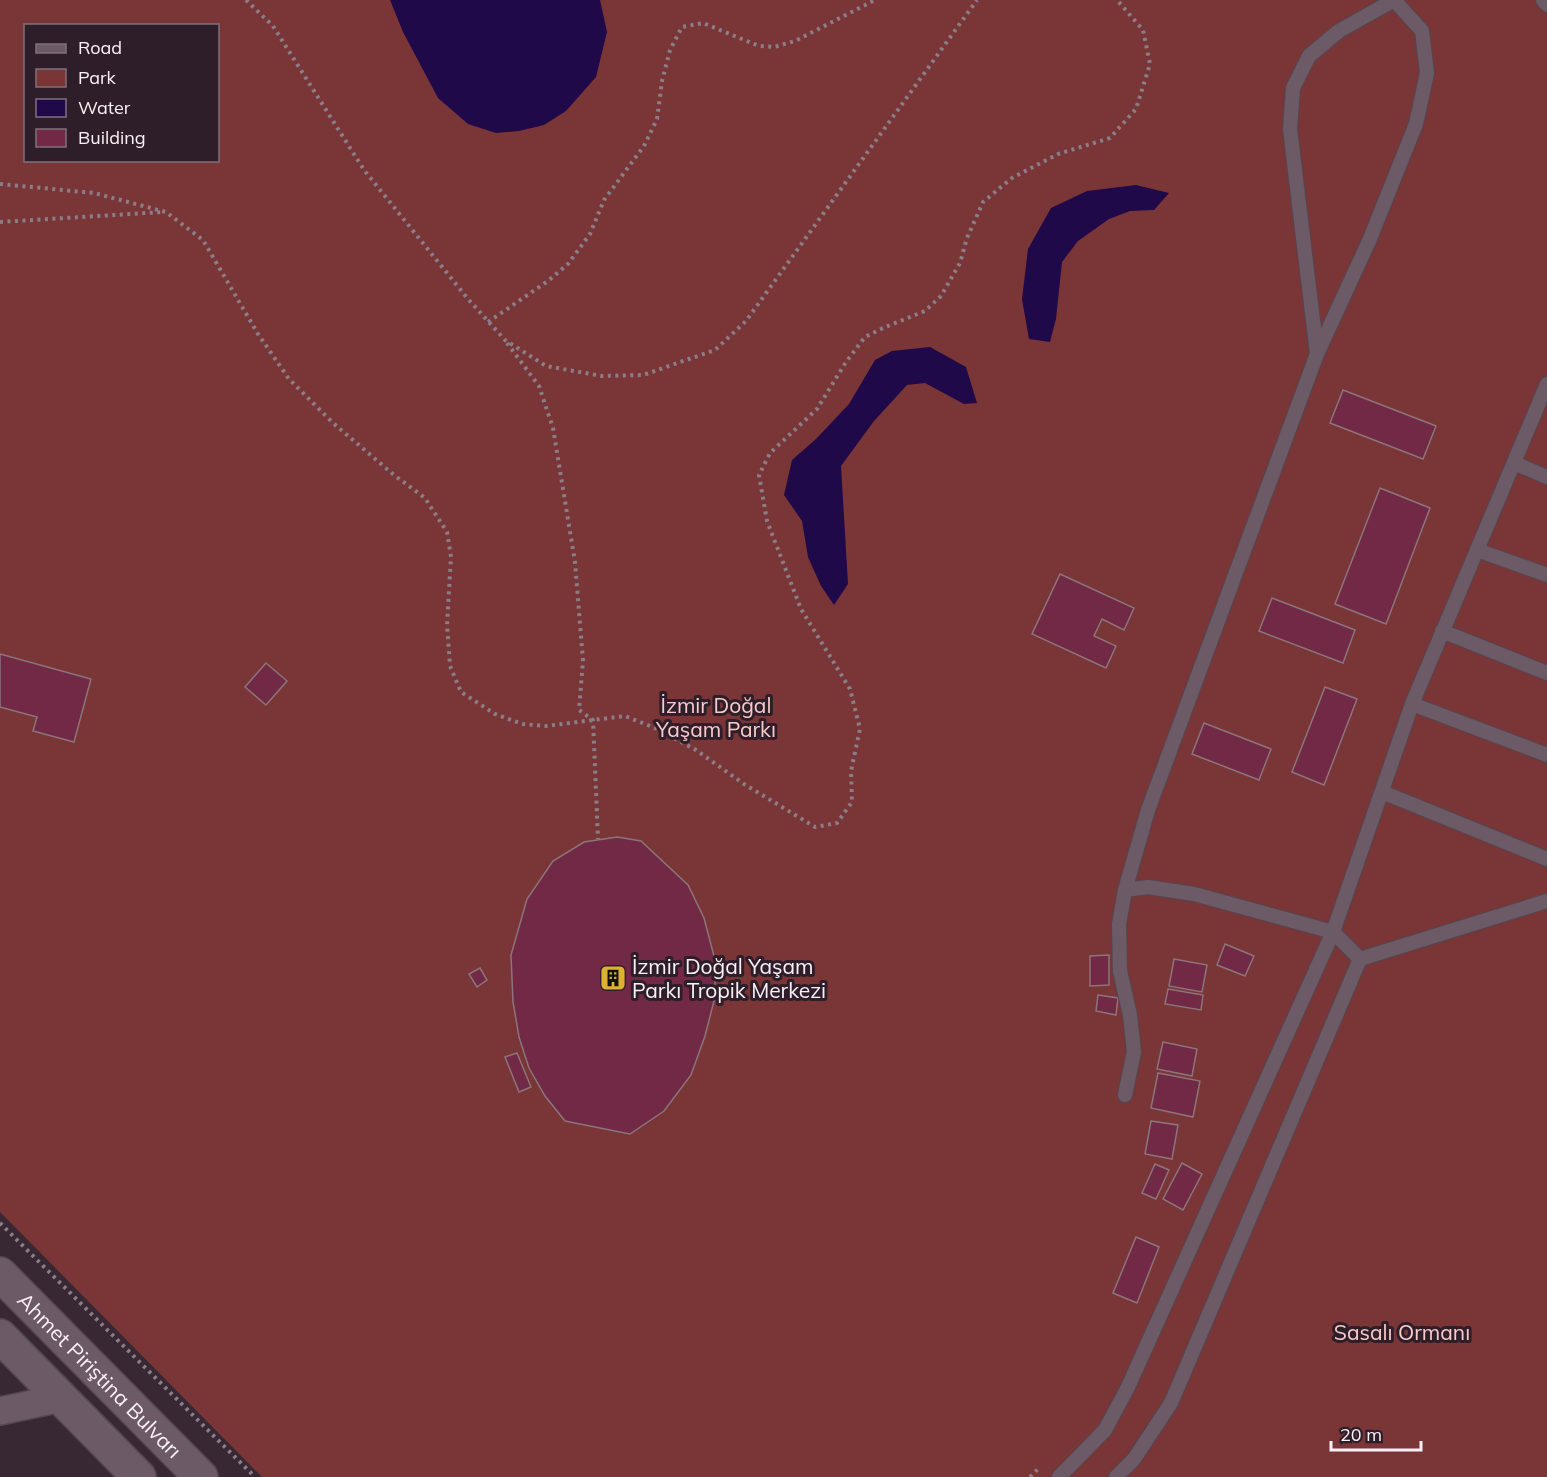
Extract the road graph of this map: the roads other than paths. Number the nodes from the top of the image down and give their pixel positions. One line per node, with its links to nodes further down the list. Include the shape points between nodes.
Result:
1 (1394, 0): 4 (lane, via 1422,31 1427,73 1416,124 1369,241); 4 (lane, via 1339,31 1310,56 1293,88 1290,129)
2 (1543, 0): 3 (lane)
3 (1547, 5)
4 (1317, 354): 16 (lane, via 1174,737)
5 (1547, 384): 6 (lane)
6 (1514, 463): 7 (lane); 8 (lane)
7 (1547, 477)
8 (1477, 550): 9 (lane); 10 (lane)
9 (1547, 575)
10 (1442, 632): 11 (lane); 12 (lane)
11 (1547, 673)
12 (1412, 704): 13 (lane); 14 (lane)
13 (1547, 755)
14 (1382, 792): 15 (lane); 18 (lane)
15 (1547, 859)
16 (1125, 890): 18 (lane, via 1148,887 1194,894); 20 (lane, via 1119,924 1120,971 1134,1052)
17 (1547, 901): 19 (lane)
18 (1333, 932): 19 (lane); 27 (lane, via 1128,1387 1105,1430)
19 (1360, 958): 28 (lane, via 1171,1403 1134,1459)
20 (1125, 1095)
21 (0, 1274): 26 (main road, Ahmet Piriştina Bulvarı)
22 (0, 1336): 23 (main road, Ahmet Piriştina Bulvarı)
23 (61, 1398): 24 (street); 25 (main road, Ahmet Piriştina Bulvarı)
24 (0, 1411)
25 (139, 1477)
26 (201, 1477)
27 (1059, 1477)
28 (1116, 1477)

